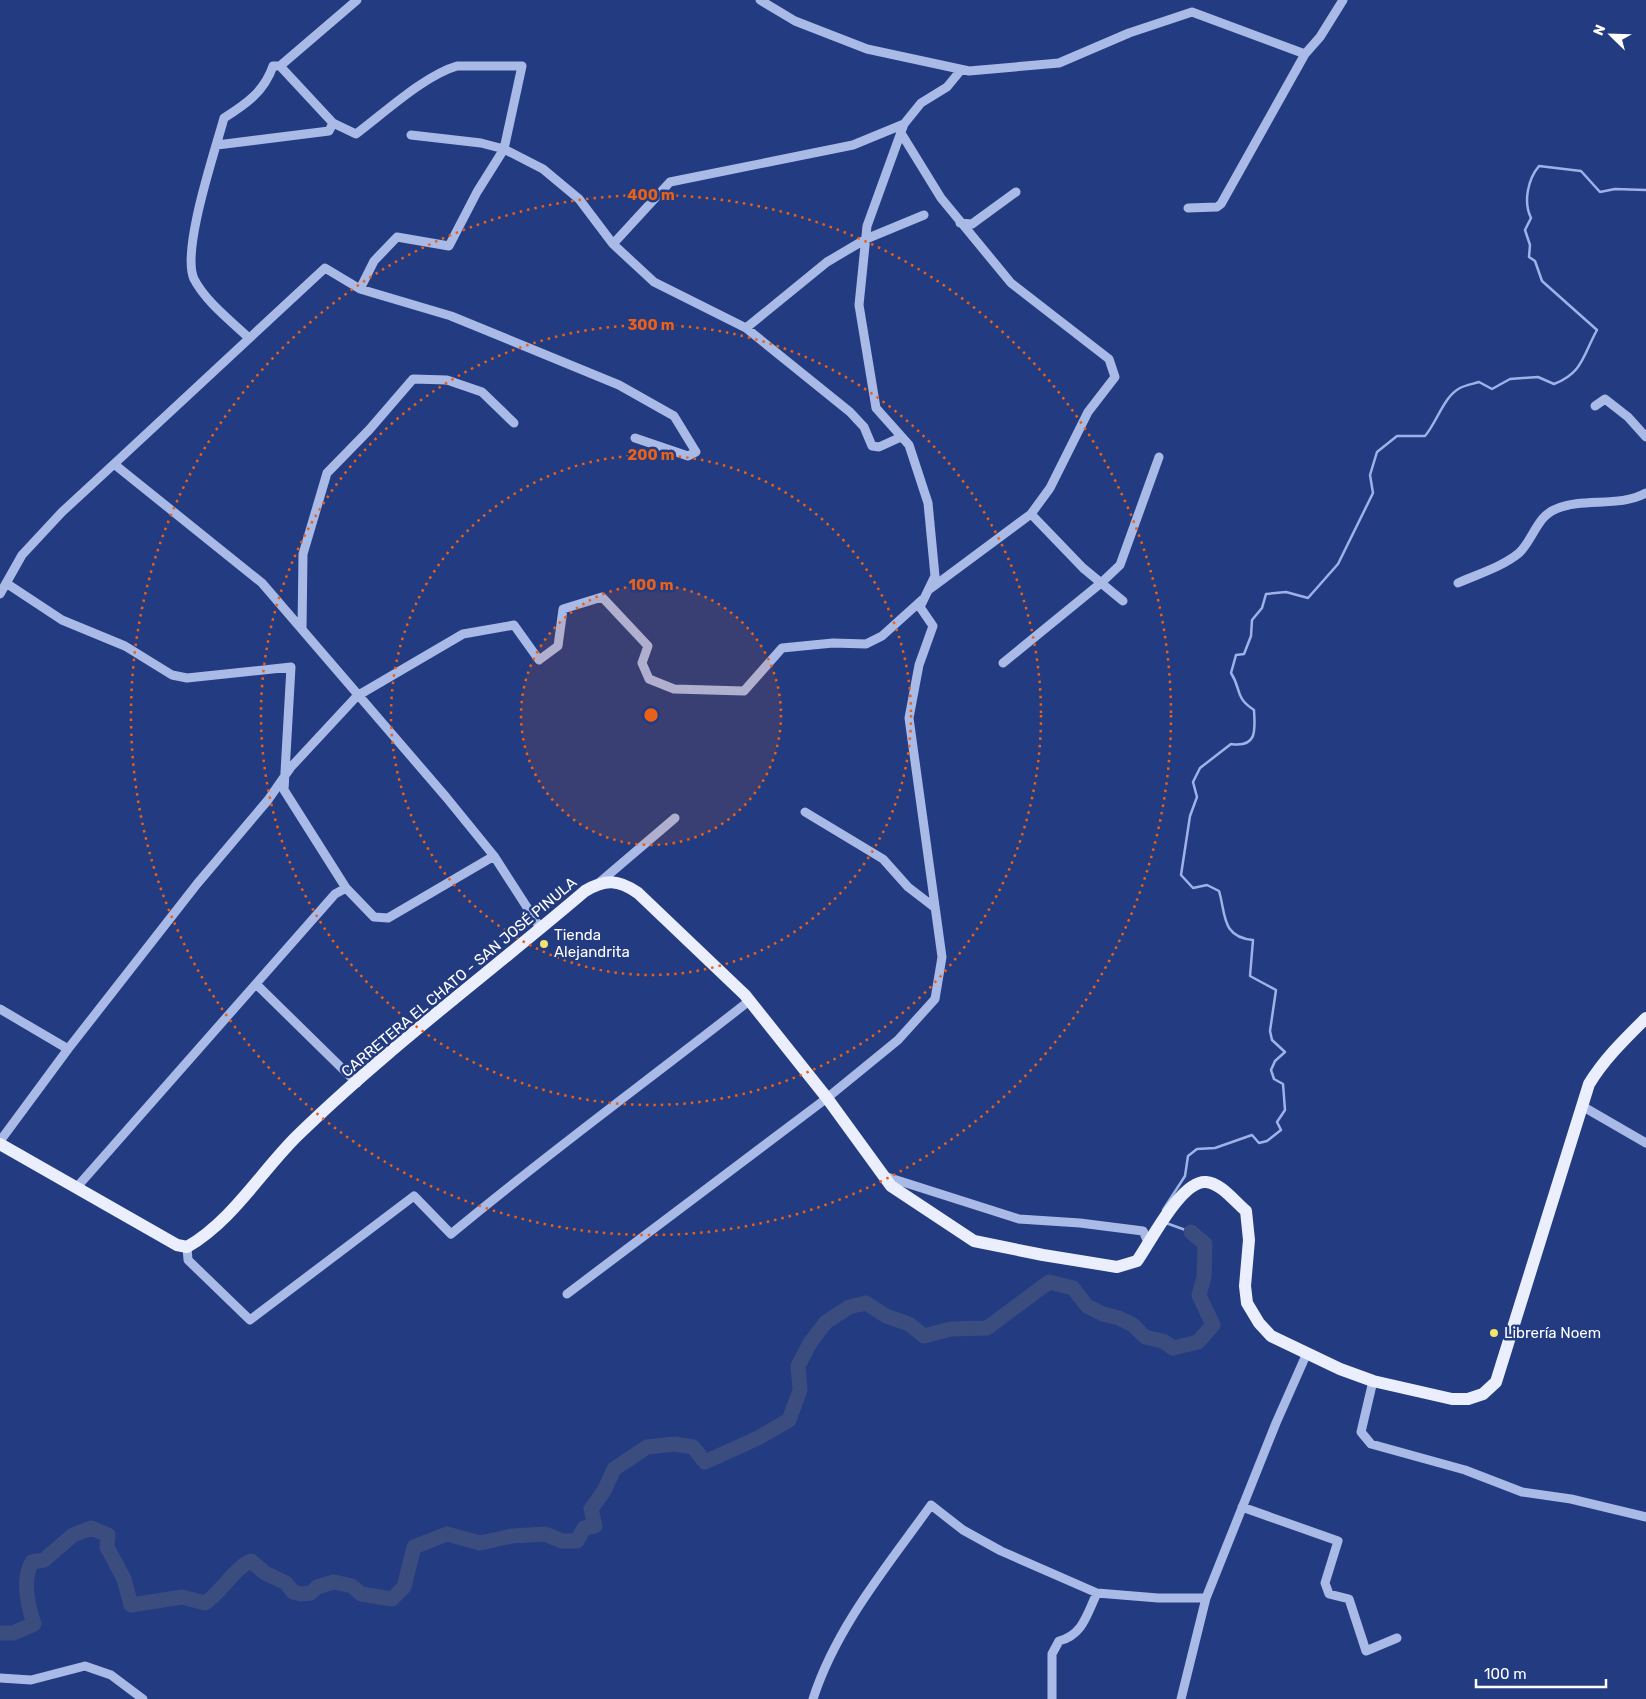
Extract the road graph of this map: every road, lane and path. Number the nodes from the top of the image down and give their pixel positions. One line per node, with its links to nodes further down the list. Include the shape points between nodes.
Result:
1 (357, 0): 5 (street)
2 (760, 0): 6 (street, via 795,21 868,49)
3 (1343, 0): 4 (street)
4 (1305, 54): 6 (street, via 1192,12 1129,33 1059,63); 14 (street, via 1221,204)
5 (280, 66): 7 (street); 11 (street, via 273,66 267,82 243,106 224,118)
6 (961, 70): 8 (street, via 947,87 921,103)
7 (333, 123): 11 (street, via 329,130); 12 (street, via 356,134 416,88 449,68 522,66)
8 (904, 124): 9 (street); 18 (street, via 853,145 670,182)
9 (901, 134): 16 (street); 17 (street, via 867,226)
10 (411, 135): 12 (street, via 481,143)
11 (217, 146): 21 (street, via 191,241 193,278 206,296)
12 (504, 149): 18 (street, via 543,169 579,199); 19 (street, via 449,246 398,237 374,261)
13 (1016, 192): 16 (street, via 972,224)
14 (1188, 208)
15 (924, 215): 17 (street)
16 (960, 223): 30 (street, via 1011,283 1109,359 1115,377 1088,412 1050,488)
17 (866, 238): 20 (street, via 828,262); 24 (street, via 859,305 876,408)
18 (613, 244): 20 (street, via 654,282)
19 (360, 289): 21 (street, via 325,268); 26 (street, via 451,316 619,385 674,416 696,452 688,456)
20 (746, 328): 24 (street, via 850,412 864,427 872,446 879,447)
21 (249, 338): 28 (street)
22 (1595, 406): 25 (street, via 1605,399)
23 (514, 423): 37 (street, via 482,392 447,380 413,379 326,473 303,554)
24 (902, 437): 35 (street, via 909,445 928,503 935,576)
25 (1646, 437)
26 (635, 438)
27 (1159, 457): 32 (street, via 1120,565)
28 (114, 464): 31 (street, via 22,555); 37 (street, via 262,583)
29 (1646, 493): 33 (street, via 1555,509 1544,517 1520,552 1498,566)
30 (1031, 514): 32 (street); 35 (street)
31 (6, 583): 34 (street); 40 (street, via 62,620 124,646 172,675 187,678 291,667)
32 (1101, 583): 36 (street); 38 (street)
33 (1458, 583)
34 (0, 594)
35 (927, 594): 39 (street, via 882,636 866,644 833,643 782,648 744,691 674,689 649,679 642,663 648,646 602,597 562,609 558,646 539,660 514,625 463,634); 46 (street, via 920,608 933,626 919,665 909,718)
36 (1123, 601)
37 (302, 629): 39 (street)
38 (1003, 663)
39 (357, 696): 40 (street); 43 (street)
40 (283, 778): 45 (street, via 284,790); 52 (street)
41 (805, 812): 46 (street, via 883,859 908,887)
42 (675, 818): 44 (street)
43 (494, 856): 45 (street, via 388,918 374,917); 47 (street)
44 (600, 882): 47 (main road, CARRETERA EL CHATO - SAN JOSÉ PINULA); 49 (main road, CARRETERA EL CHATO - SAN JOSÉ PINULA, via 618,883 638,893)
45 (346, 888): 48 (street, via 335,894)
46 (934, 907): 54 (street, via 942,957 935,999 898,1040)
47 (541, 928): 53 (main road, CARRETERA EL CHATO - SAN JOSÉ PINULA)
48 (256, 984): 53 (street); 59 (street)
49 (749, 1001): 54 (main road, CARRETERA EL CHATO - SAN JOSÉ PINULA); 61 (street, via 450,1234 414,1196 250,1320 188,1260)
50 (0, 1009): 52 (street)
51 (1646, 1018): 55 (main road, CARRETERA EL CHATO - SAN JOSÉ PINULA, via 1601,1064 1589,1084)
52 (68, 1049): 56 (street)
53 (357, 1083): 61 (main road, CARRETERA EL CHATO - SAN JOSÉ PINULA, via 295,1138 243,1199)
54 (828, 1098): 58 (main road, CARRETERA EL CHATO - SAN JOSÉ PINULA); 62 (street)
55 (1582, 1106): 57 (street); 64 (main road, CARRETERA EL CHATO - SAN JOSÉ PINULA, via 1496,1382 1483,1394 1468,1399 1452,1399)
56 (0, 1143): 59 (main road)
57 (1646, 1143)
58 (884, 1176): 60 (street, via 1019,1219 1143,1231); 60 (main road, CARRETERA EL CHATO - SAN JOSÉ PINULA, via 891,1186 974,1241 1117,1267 1137,1261)
59 (77, 1187): 61 (main road)
60 (1152, 1239): 63 (main road, CARRETERA EL CHATO - SAN JOSÉ PINULA, via 1180,1196 1193,1184 1206,1182 1219,1187 1246,1211 1249,1240 1245,1286 1247,1303 1258,1323 1272,1336)
61 (187, 1248)
62 (567, 1294)
63 (1307, 1354): 64 (main road, CARRETERA EL CHATO - SAN JOSÉ PINULA); 65 (street)
64 (1373, 1381): 66 (street, via 1361,1432 1371,1444 1466,1470 1522,1492 1571,1498)
65 (1242, 1507): 68 (street); 69 (street, via 1338,1541 1324,1583 1329,1594 1349,1599 1366,1651)
66 (1646, 1516)
67 (1097, 1593): 68 (street); 72 (street, via 1000,1552 931,1505 840,1640); 73 (street, via 1083,1624 1072,1638 1058,1641 1052,1654)
68 (1206, 1598): 74 (street)
69 (1397, 1638)
70 (0, 1678): 71 (street, via 31,1680 85,1666 111,1675)
71 (143, 1699)
72 (813, 1699)
73 (1052, 1699)
74 (1181, 1699)

